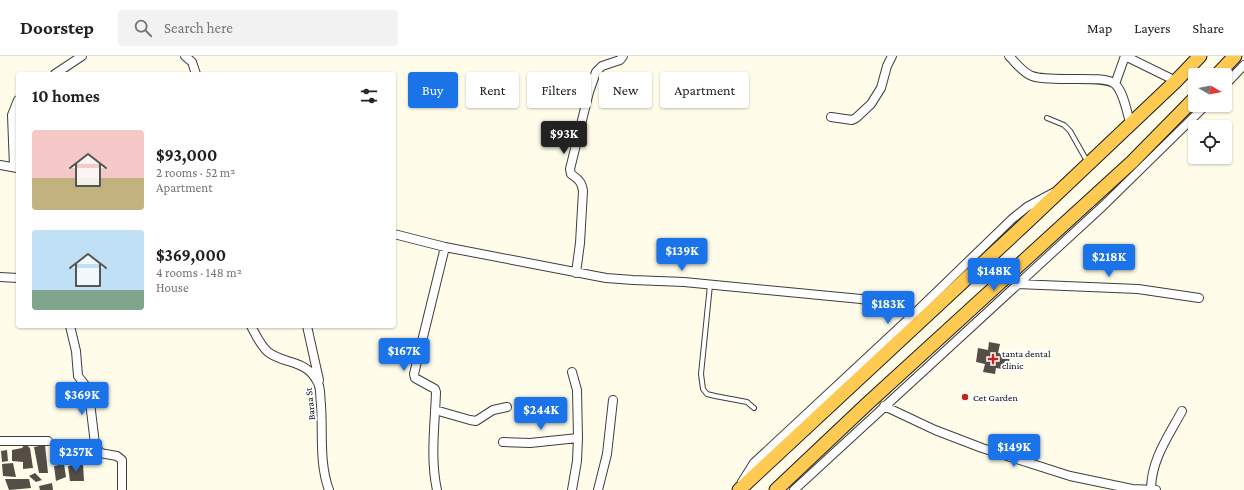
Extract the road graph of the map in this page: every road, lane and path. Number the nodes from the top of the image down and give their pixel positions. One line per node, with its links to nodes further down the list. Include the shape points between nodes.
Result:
1 (82, 56): 11 (street)
2 (185, 56): 12 (street, via 192,62)
3 (623, 56): 28 (street, via 620,60 602,66 596,72 570,169 571,174 579,180 583,191)
4 (892, 56): 19 (street, via 881,88 871,104 852,120)
5 (1009, 56): 15 (street, via 1024,71 1037,78 1097,80)
6 (1125, 56): 14 (street); 15 (street)
7 (1200, 56): 14 (highway)
8 (1235, 56): 10 (highway)
9 (1244, 65): 13 (street)
10 (1224, 68)
11 (58, 72)
12 (195, 72)
13 (1232, 78)
14 (1176, 81): 21 (highway)
15 (1115, 84): 21 (street, via 1122,96)
16 (16, 105): 24 (street, via 12,115)
17 (1188, 105): 56 (highway, via 1132,162)
18 (1199, 112): 32 (street, via 1103,206)
19 (832, 117)
20 (1047, 118): 22 (lane, via 1064,125 1070,131)
21 (1130, 125): 22 (highway)
22 (1088, 164): 25 (highway)
23 (0, 165): 24 (street)
24 (16, 168)
25 (1064, 187): 34 (street, via 1012,219); 55 (highway)
26 (396, 235): 27 (street)
27 (445, 247): 28 (street); 44 (street, via 414,374 415,378 435,389)
28 (576, 273): 31 (street, via 633,280)
29 (0, 278): 30 (street)
30 (16, 278)
31 (710, 284): 34 (street, via 867,300 883,303); 43 (lane, via 701,374 703,389 707,394 747,402)
32 (1017, 284): 33 (street, via 1138,289); 41 (street)
33 (1199, 298)
34 (913, 315): 55 (street, via 754,463)
35 (70, 328): 50 (street, via 78,376 89,394 95,444 100,453 117,456 122,460)
36 (252, 328): 39 (street, Baraa St, via 266,350 308,369)
37 (307, 328): 39 (street)
38 (572, 372): 46 (street, via 577,390)
39 (319, 385): 51 (street, Baraa St, via 325,481)
40 (613, 400): 54 (street, via 607,454)
41 (884, 406): 57 (street); 58 (street, via 982,448 1070,476 1132,489)
42 (507, 407): 44 (street, via 493,410 476,421)
43 (754, 408)
44 (435, 410): 52 (street, via 434,465)
45 (1182, 412): 58 (street, via 1152,470)
46 (578, 438): 49 (street, via 530,443); 53 (street)
47 (0, 440): 48 (street)
48 (48, 442)
49 (503, 442)
50 (122, 490)
51 (329, 490)
52 (437, 490)
53 (572, 490)
54 (598, 490)
55 (738, 490)
56 (776, 490)
57 (794, 490)
58 (1151, 490): 59 (street)
59 (1156, 490)

